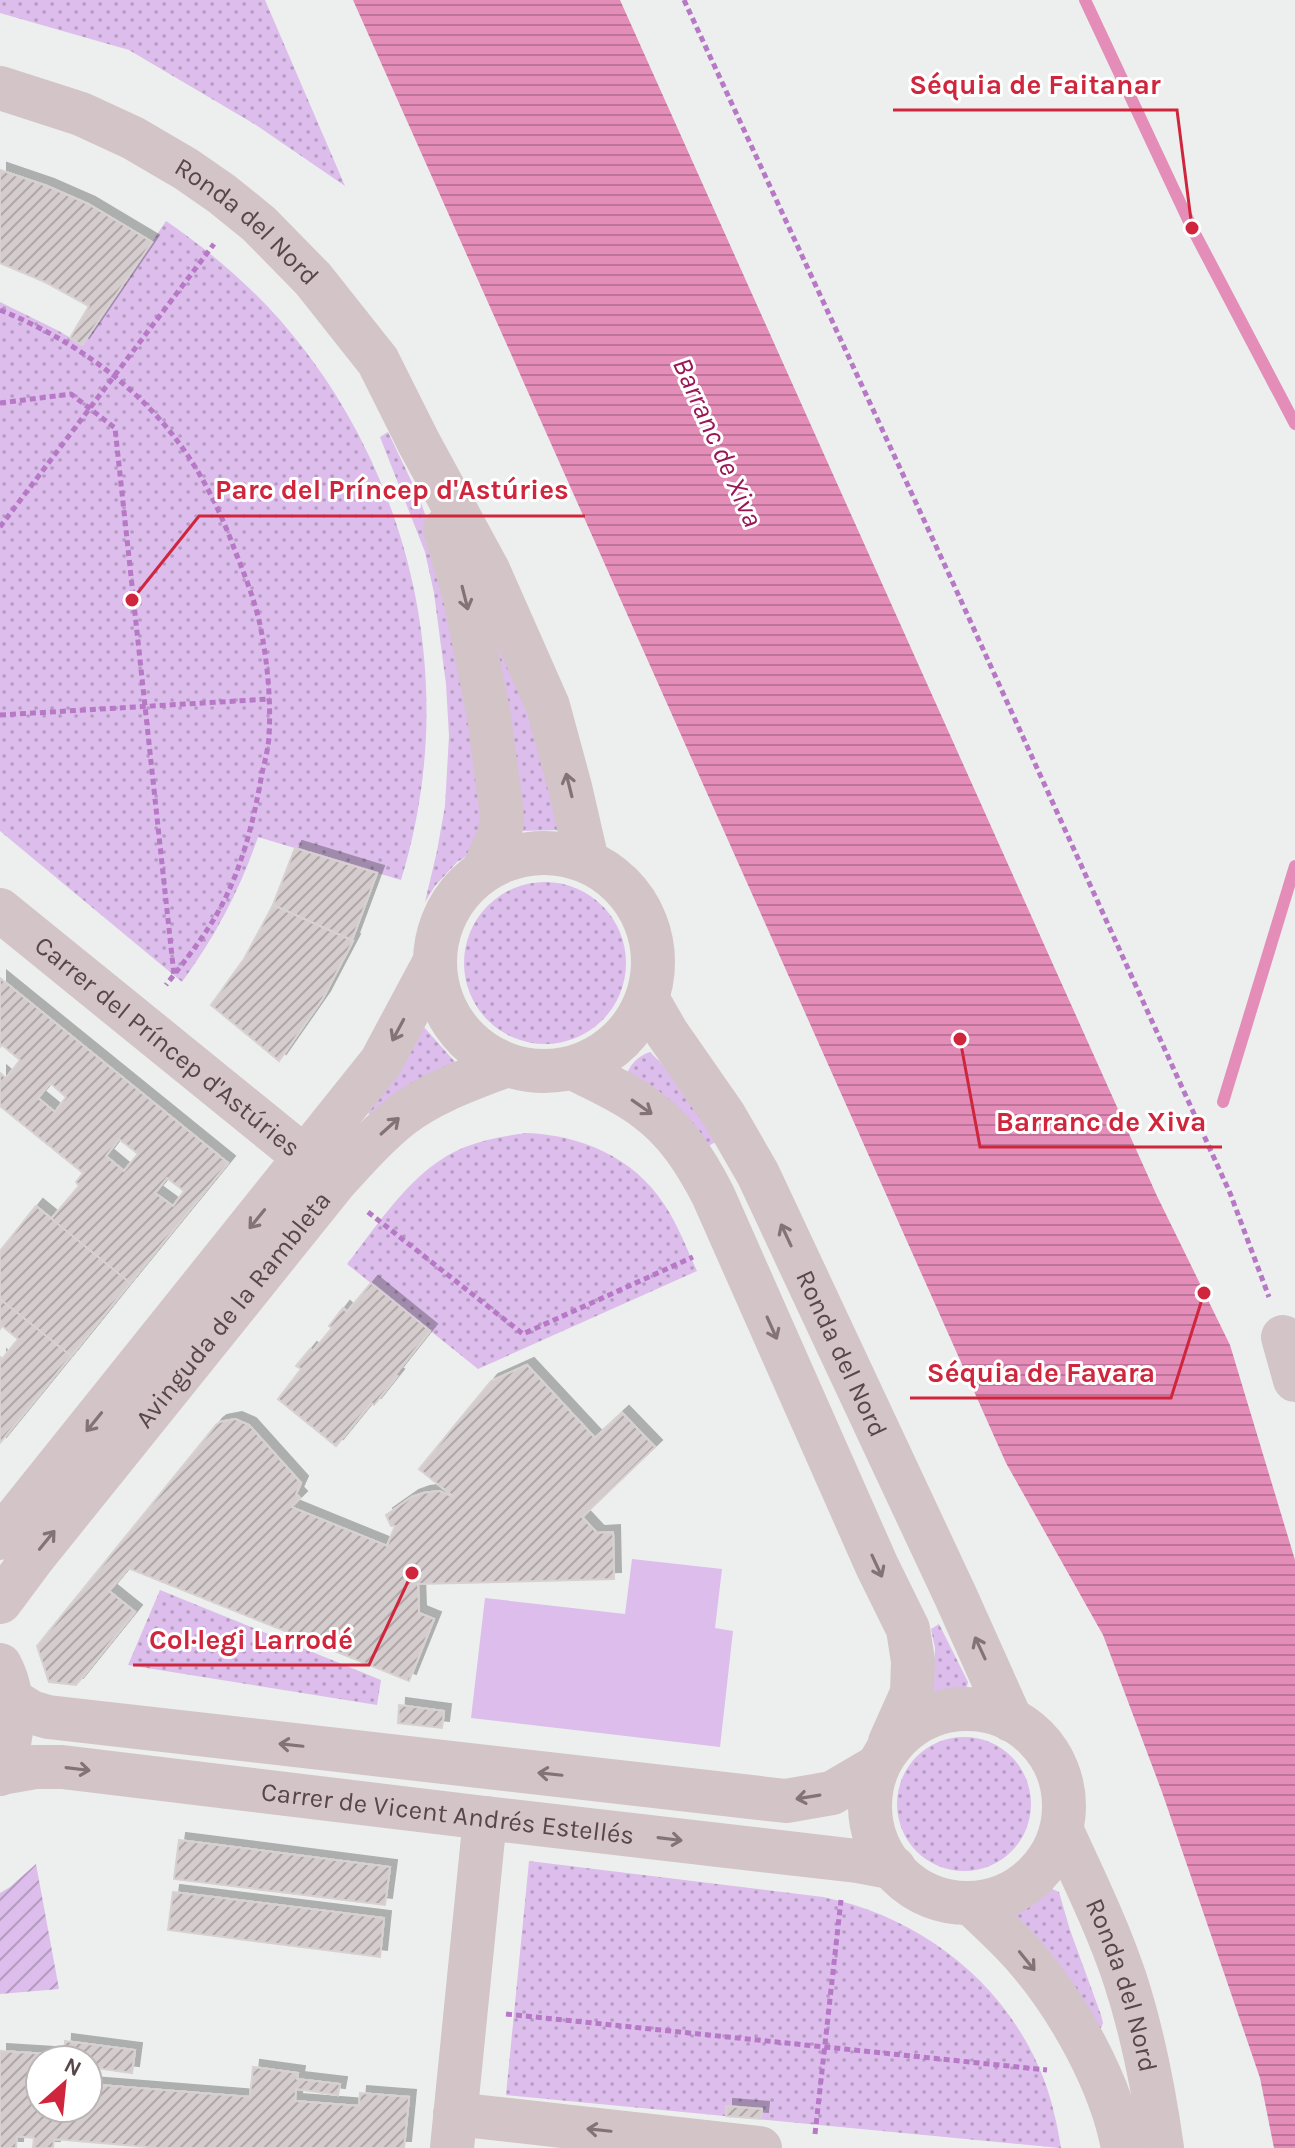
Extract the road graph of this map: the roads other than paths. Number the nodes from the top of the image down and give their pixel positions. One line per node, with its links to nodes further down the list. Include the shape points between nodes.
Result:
1 (0, 88): 2 (street, Ronda del Nord, via 81,114 133,138 249,216 313,279 378,361)
2 (419, 443): 3 (street, Ronda del Nord, one-way to 2, via 548,706 488,570); 4 (street, Ronda del Nord, one-way to 4, via 465,597 489,716 502,823)
3 (587, 861): 4 (street, via 552,852 516,855); 7 (street, via 615,878 637,903 651,934 654,967)
4 (484, 870): 6 (street, via 448,909)
5 (0, 910): 10 (street, Carrer del Príncep d'Astúries)
6 (435, 961): 8 (street, via 440,994 455,1024 478,1049); 10 (street, Avinguda de la Rambleta, one-way to 10)
7 (648, 1000): 9 (street, via 633,1028 610,1050); 16 (street, Ronda del Nord, one-way to 7, via 758,1174)
8 (507, 1065): 9 (street, via 531,1071); 10 (street, Avinguda de la Rambleta, one-way to 8, via 372,1142 435,1095)
9 (575, 1069): 17 (street, Ronda del Nord, one-way to 17, via 645,1108 670,1130 692,1156 713,1195 908,1629 912,1693)
10 (320, 1170): 13 (street, Avinguda de la Rambleta, one-way to 13); 14 (street, Avinguda de la Rambleta, one-way to 10)
11 (1283, 1337): 12 (street)
12 (1295, 1380)
13 (0, 1538)
14 (0, 1602)
15 (5, 1682): 17 (street, Carrer de Vicent Andrés Estellés, one-way to 15, via 832,1793 786,1801 48,1717 31,1712); 18 (street, via 12,1713)
16 (1011, 1720): 17 (street, via 982,1710 951,1710 922,1720); 20 (street, via 1037,1739 1056,1766 1064,1798)
17 (884, 1754): 21 (street, via 870,1792 870,1818 877,1844)
18 (0, 1774): 19 (street, Carrer de Vicent Andrés Estellés, one-way to 19, via 62,1767)
19 (485, 1818): 21 (street, Carrer de Vicent Andrés Estellés, one-way to 21); 23 (street)
20 (1062, 1831): 22 (street, via 1048,1860 1027,1883 999,1899); 26 (street, Ronda del Nord, via 1125,1979)
21 (894, 1868): 22 (street, via 912,1887 939,1900)
22 (973, 1905): 25 (street, Ronda del Nord, one-way to 25, via 1025,1957 1067,2014 1097,2070)
23 (454, 2131): 24 (street, one-way to 23)
24 (760, 2148)
25 (1123, 2148)
26 (1162, 2148)

